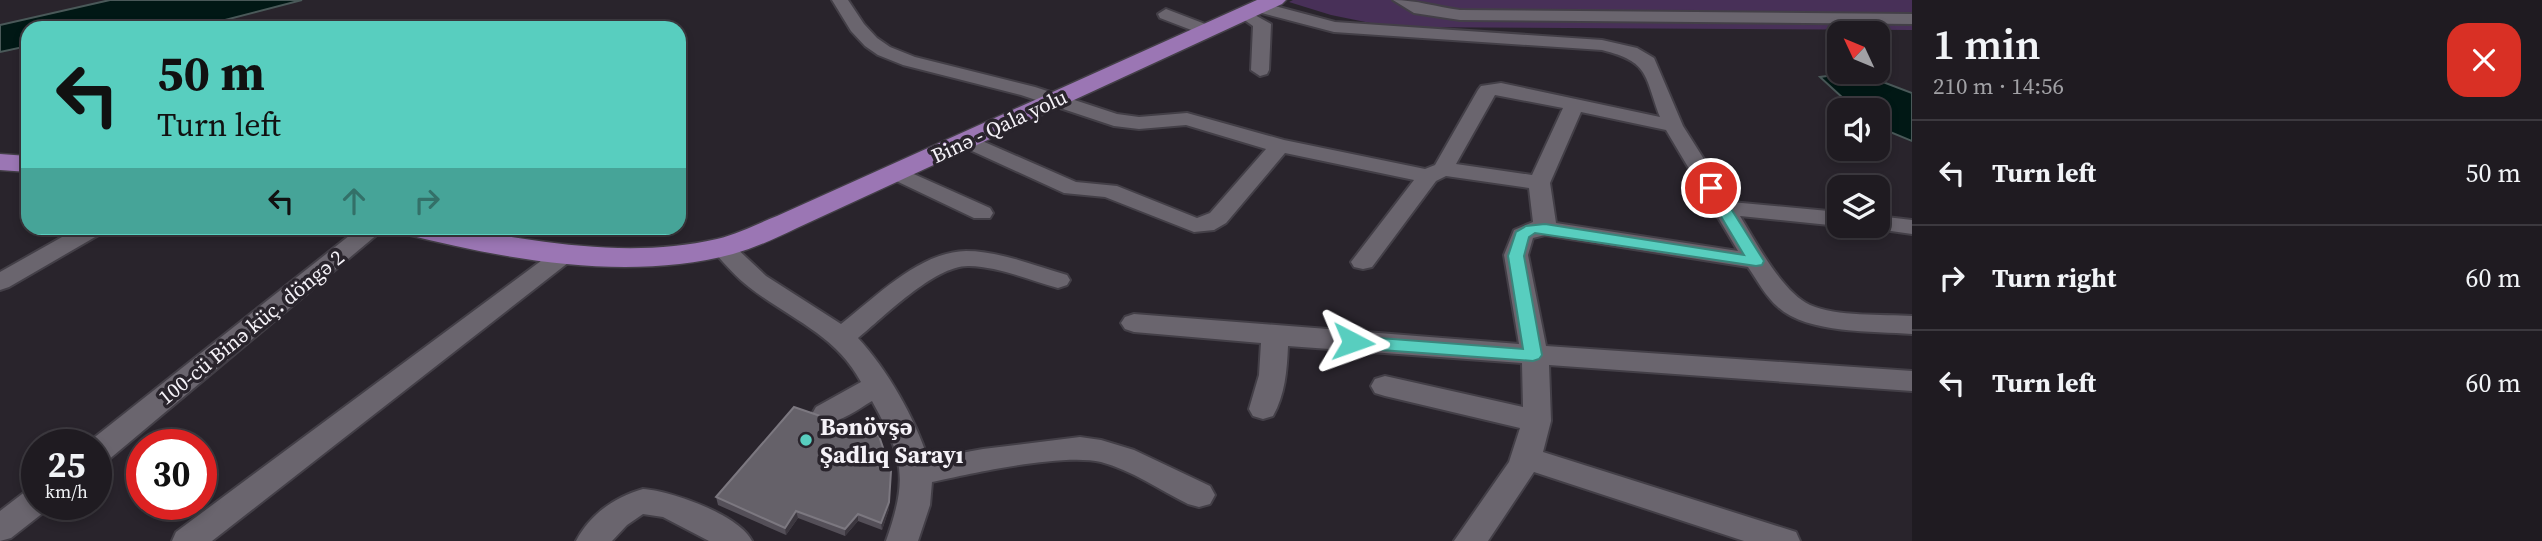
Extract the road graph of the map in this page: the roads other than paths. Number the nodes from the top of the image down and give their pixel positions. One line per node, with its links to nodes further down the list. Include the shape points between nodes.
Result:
1 (840, 0): 10 (street, via 857,27 884,51)
2 (1401, 0): 7 (street, via 1420,9 1460,15)
3 (1871, 0): 5 (street)
4 (1259, 7): 8 (main road, Binə - Qala yolu); 9 (street); 12 (street, via 1334,27 1614,47 1648,62)
5 (1912, 13)
6 (1166, 14): 8 (street)
7 (1912, 19)
8 (1207, 31): 10 (main road, Binə - Qala yolu)
9 (1260, 70)
10 (1055, 100): 13 (main road, Binə - Qala yolu); 14 (street, via 1124,122 1187,119)
11 (1574, 106): 12 (street); 18 (street, via 1488,90); 19 (street)
12 (1673, 126): 20 (street)
13 (966, 141): 14 (street, via 1072,188 1109,191 1194,225 1218,218); 17 (main road, Binə - Qala yolu)
14 (1280, 146): 18 (street)
15 (0, 162): 16 (main road)
16 (21, 164)
17 (898, 173): 21 (street); 29 (main road, Binə - Qala yolu)
18 (1436, 173): 19 (street); 32 (street)
19 (1539, 183): 25 (street)
20 (1724, 208): 22 (street); 31 (street)
21 (982, 213)
22 (1827, 218)
23 (1890, 224): 24 (street)
24 (1912, 227)
25 (1545, 228): 31 (street); 39 (street, via 1522,235 1516,256)
26 (82, 235): 34 (street)
27 (364, 235): 46 (street, 100-cü Binə küç. döngə 2)
28 (455, 235): 30 (main road, Binə - Qala yolu)
29 (722, 247): 30 (main road, Binə - Qala yolu, via 656,256); 38 (street, via 757,281)
30 (565, 254): 52 (street)
31 (1756, 261): 36 (street, via 1786,301 1799,310 1822,318)
32 (1363, 262)
33 (1058, 280): 38 (street, via 958,259 931,269)
34 (0, 282)
35 (1134, 323): 37 (street)
36 (1912, 325)
37 (1275, 336): 39 (street); 43 (street, via 1273,375)
38 (842, 337): 41 (street)
39 (1533, 355): 40 (street); 45 (street)
40 (1912, 381)
41 (878, 385): 44 (street); 48 (street, via 906,436)
42 (1385, 386): 45 (street)
43 (1263, 409)
44 (826, 414)
45 (1537, 421): 47 (street)
46 (112, 440)
47 (1526, 458): 56 (street); 57 (street)
48 (917, 473): 49 (street, via 1080,449 1123,458); 55 (street, via 914,505)
49 (1199, 495)
50 (21, 512): 51 (street)
51 (0, 528)
52 (188, 541)
53 (592, 541): 54 (street, via 616,516 651,500)
54 (736, 541)
55 (902, 541)
56 (1470, 541)
57 (1784, 541)

